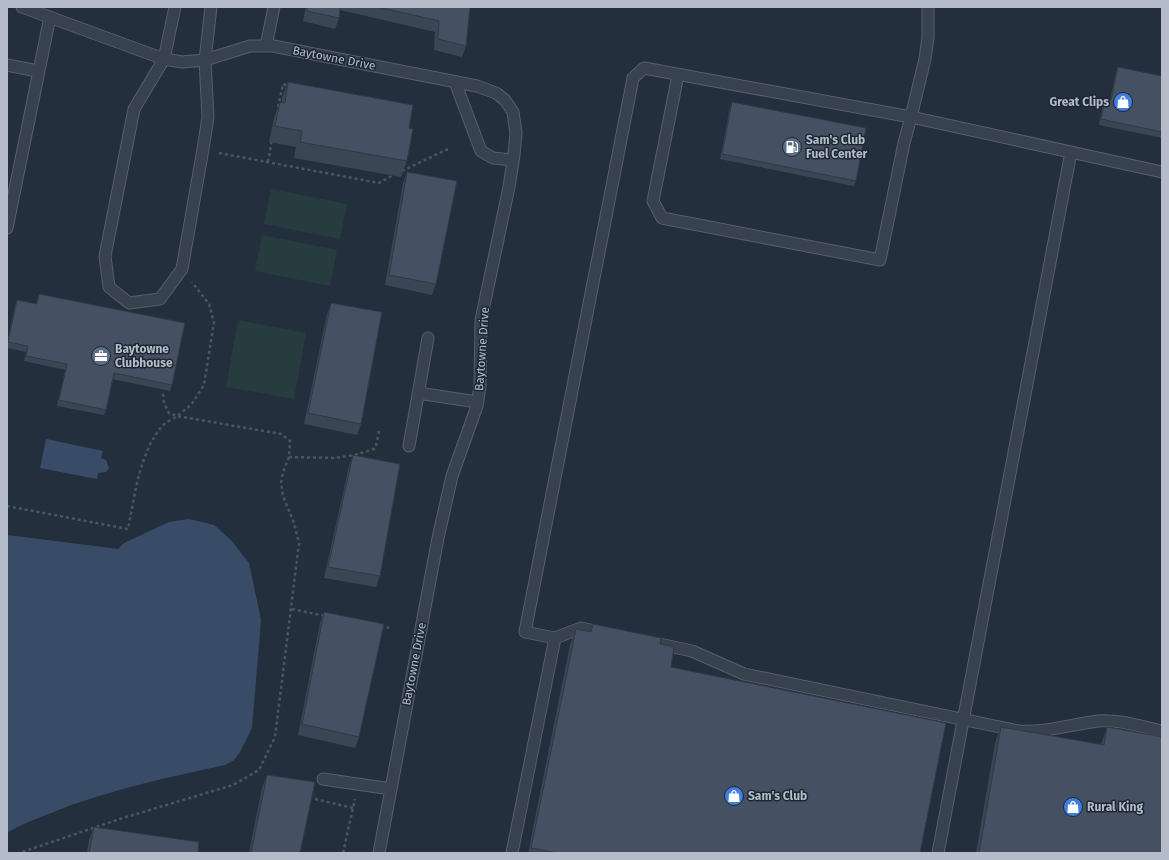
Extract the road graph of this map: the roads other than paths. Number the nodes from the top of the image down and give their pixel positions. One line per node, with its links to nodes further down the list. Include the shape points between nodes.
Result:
1 (22, 7): 6 (lane, Baytowne Drive)
2 (174, 7): 8 (lane)
3 (212, 7): 9 (lane)
4 (274, 7): 7 (lane)
5 (928, 7): 14 (lane, via 925,59)
6 (50, 17): 8 (lane, Baytowne Drive); 11 (lane)
7 (266, 46): 9 (lane, Baytowne Drive, via 250,46); 13 (lane, Baytowne Drive)
8 (164, 59): 9 (lane, Baytowne Drive, via 182,62); 9 (lane, via 134,109 104,256 109,287 129,303 160,299 182,269 208,117)
9 (205, 60)
10 (7, 65): 11 (lane)
11 (38, 71): 18 (lane)
12 (678, 75): 14 (lane); 14 (lane, via 653,202 662,218 880,260); 24 (lane, via 644,68 633,78 525,632)
13 (455, 82): 16 (lane, via 481,151 493,158); 16 (lane, Baytowne Drive, via 477,86 496,93 505,100 513,112 516,133)
14 (911, 117): 15 (lane)
15 (1071, 152): 17 (lane); 26 (lane)
16 (513, 160): 21 (lane, Baytowne Drive, via 481,320 480,386)
17 (1162, 172)
18 (7, 228)
19 (428, 338): 20 (lane)
20 (418, 393): 21 (lane); 22 (lane)
21 (477, 402): 29 (lane, Baytowne Drive, via 452,476 438,538)
22 (409, 446)
23 (616, 636): 24 (lane, via 581,628)
24 (555, 638): 31 (lane)
25 (646, 641): 26 (lane, via 692,651 744,674)
26 (964, 720): 27 (lane, via 1033,732 1100,721); 32 (lane)
27 (1162, 731)
28 (322, 779): 29 (lane)
29 (391, 789): 30 (lane, Baytowne Drive)
30 (379, 853)
31 (512, 853)
32 (938, 853)

